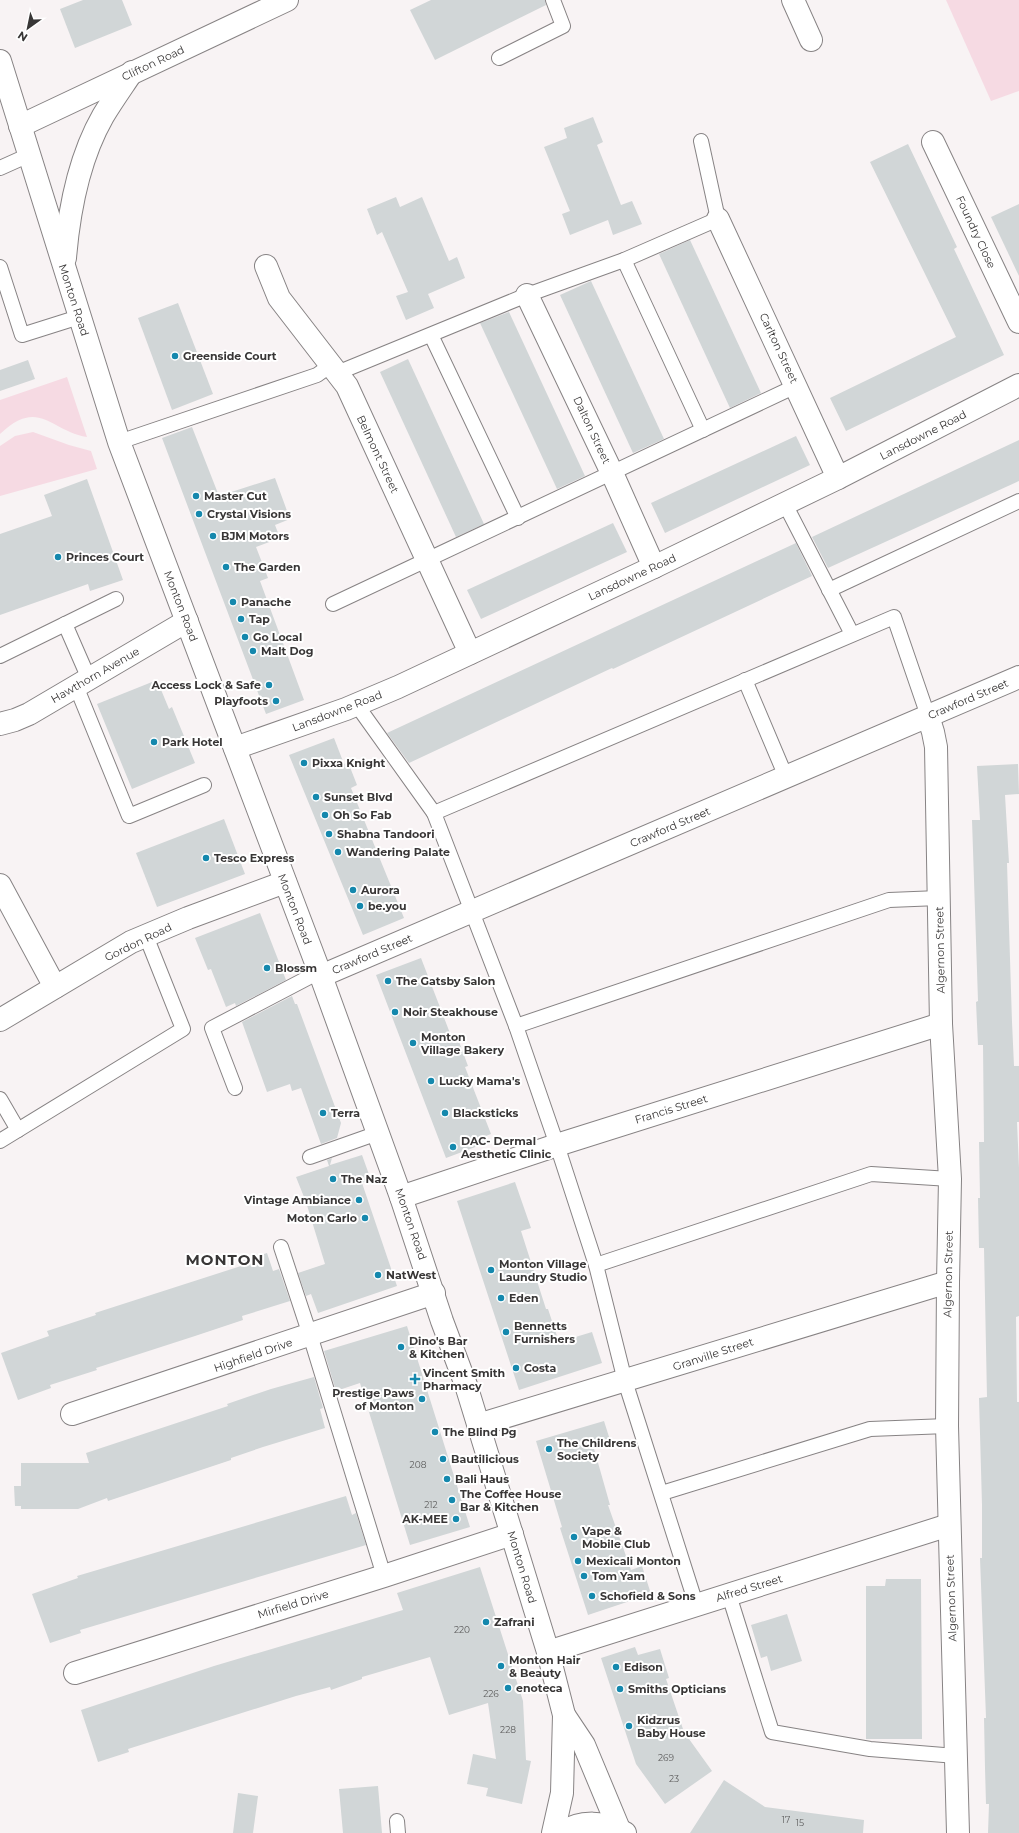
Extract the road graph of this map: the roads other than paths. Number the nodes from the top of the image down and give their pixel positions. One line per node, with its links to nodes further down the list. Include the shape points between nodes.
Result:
1 (287, 0): 7 (street, Clifton Road)
2 (553, 0): 5 (lane, via 563,26)
3 (793, 0): 4 (street)
4 (811, 40)
5 (499, 58)
6 (0, 61): 8 (street, Monton Road)
7 (132, 72): 8 (street, Clifton Road); 17 (street, via 103,117 82,168 69,218)
8 (20, 126): 11 (street, Monton Road)
9 (700, 141): 13 (lane)
10 (933, 142): 20 (street, Foundry Close)
11 (29, 155): 12 (lane); 17 (street, Monton Road)
12 (0, 168)
13 (718, 219): 14 (lane); 24 (street, Carlton Street)
14 (624, 260): 18 (lane); 25 (lane)
15 (266, 266): 22 (street, Belmont Street, via 278,298)
16 (0, 267): 19 (lane, via 22,335)
17 (64, 271): 19 (street, Monton Road)
18 (527, 295): 21 (lane); 27 (street, Dalton Street)
19 (79, 317): 26 (street, Monton Road)
20 (1019, 322)
21 (431, 335): 22 (lane); 31 (lane)
22 (334, 369): 26 (lane); 32 (street, Belmont Street, via 347,386)
23 (1019, 385): 28 (street, Lansdowne Road)
24 (796, 386): 25 (lane); 28 (street, Carlton Street)
25 (703, 430): 27 (lane)
26 (119, 442): 37 (street, Monton Road)
27 (612, 473): 31 (lane); 33 (street, Dalton Street)
28 (838, 478): 30 (street, Lansdowne Road)
29 (1019, 501): 34 (lane)
30 (785, 504): 33 (street, Lansdowne Road); 34 (lane)
31 (518, 518): 32 (lane)
32 (427, 561): 36 (lane); 40 (street, Belmont Street)
33 (654, 567): 40 (street, Lansdowne Road)
34 (829, 590): 39 (lane)
35 (116, 599): 38 (lane)
36 (333, 604)
37 (187, 621): 44 (street, Hawthorn Avenue); 48 (street, Monton Road)
38 (65, 624): 41 (lane); 44 (lane)
39 (852, 634): 43 (lane); 46 (lane, via 894,617)
40 (470, 653): 45 (street, Lansdowne Road)
41 (0, 656)
42 (1019, 677): 46 (street, Crawford Street)
43 (745, 680): 49 (lane); 51 (lane)
44 (82, 683): 47 (street, Hawthorn Avenue, via 29,714); 50 (lane, via 129,816)
45 (356, 704): 48 (street, Lansdowne Road); 51 (lane)
46 (928, 716): 49 (street, Crawford Street); 54 (street, Algernon Street, via 936,747)
47 (0, 724)
48 (235, 748): 52 (street, Monton Road)
49 (786, 777): 55 (street, Crawford Street)
50 (204, 785)
51 (434, 813): 55 (lane)
52 (285, 882): 56 (street, Gordon Road); 57 (street, Monton Road)
53 (0, 885): 58 (street)
54 (939, 898): 60 (street, Algernon Street); 61 (lane, via 889,900)
55 (471, 912): 57 (street, Crawford Street); 61 (lane)
56 (146, 936): 58 (street, Gordon Road); 64 (lane, via 183,1029)
57 (320, 974): 62 (lane, via 212,1028); 65 (street, Monton Road)
58 (56, 987): 59 (street, Gordon Road)
59 (0, 1020)
60 (941, 1024): 67 (street, Francis Street); 69 (street, Algernon Street)
61 (516, 1026): 67 (lane)
62 (235, 1088)
63 (0, 1099): 64 (lane)
64 (18, 1130): 66 (lane)
65 (378, 1132): 68 (lane); 70 (street, Monton Road)
66 (0, 1141)
67 (557, 1145): 70 (street, Francis Street); 72 (lane)
68 (310, 1157)
69 (950, 1179): 72 (lane, via 871,1174); 73 (street, Algernon Street)
70 (402, 1197): 74 (street, Monton Road)
71 (281, 1247): 75 (lane)
72 (596, 1265): 76 (lane)
73 (948, 1282): 76 (street, Granville Street); 79 (street, Algernon Street)
74 (434, 1293): 75 (street, Highfield Drive); 78 (street, Monton Road)
75 (310, 1335): 77 (street, Highfield Drive); 83 (lane)
76 (625, 1382): 78 (street, Granville Street); 80 (lane)
77 (72, 1414)
78 (478, 1425): 82 (street, Monton Road)
79 (947, 1426): 80 (lane, via 870,1429); 81 (street, Algernon Street)
80 (662, 1493): 85 (lane)
81 (949, 1524): 84 (street, Alfred Street); 89 (street, Algernon Street)
82 (512, 1534): 83 (street, Mirfield Drive); 86 (street, Monton Road)
83 (384, 1576): 87 (street, Mirfield Drive)
84 (729, 1595): 85 (street, Alfred Street); 89 (lane, via 772,1732 870,1749)
85 (696, 1604): 86 (street, Alfred Street)
86 (548, 1652): 88 (street, Monton Road)
87 (75, 1673)
88 (564, 1715): 90 (street, Monton Road, via 584,1745); 91 (street, Monton Road, via 562,1793)
89 (956, 1756): 93 (street, Algernon Street)
90 (622, 1831): 92 (street, via 602,1824 583,1824)
91 (553, 1833)
92 (561, 1833)
93 (958, 1833)

